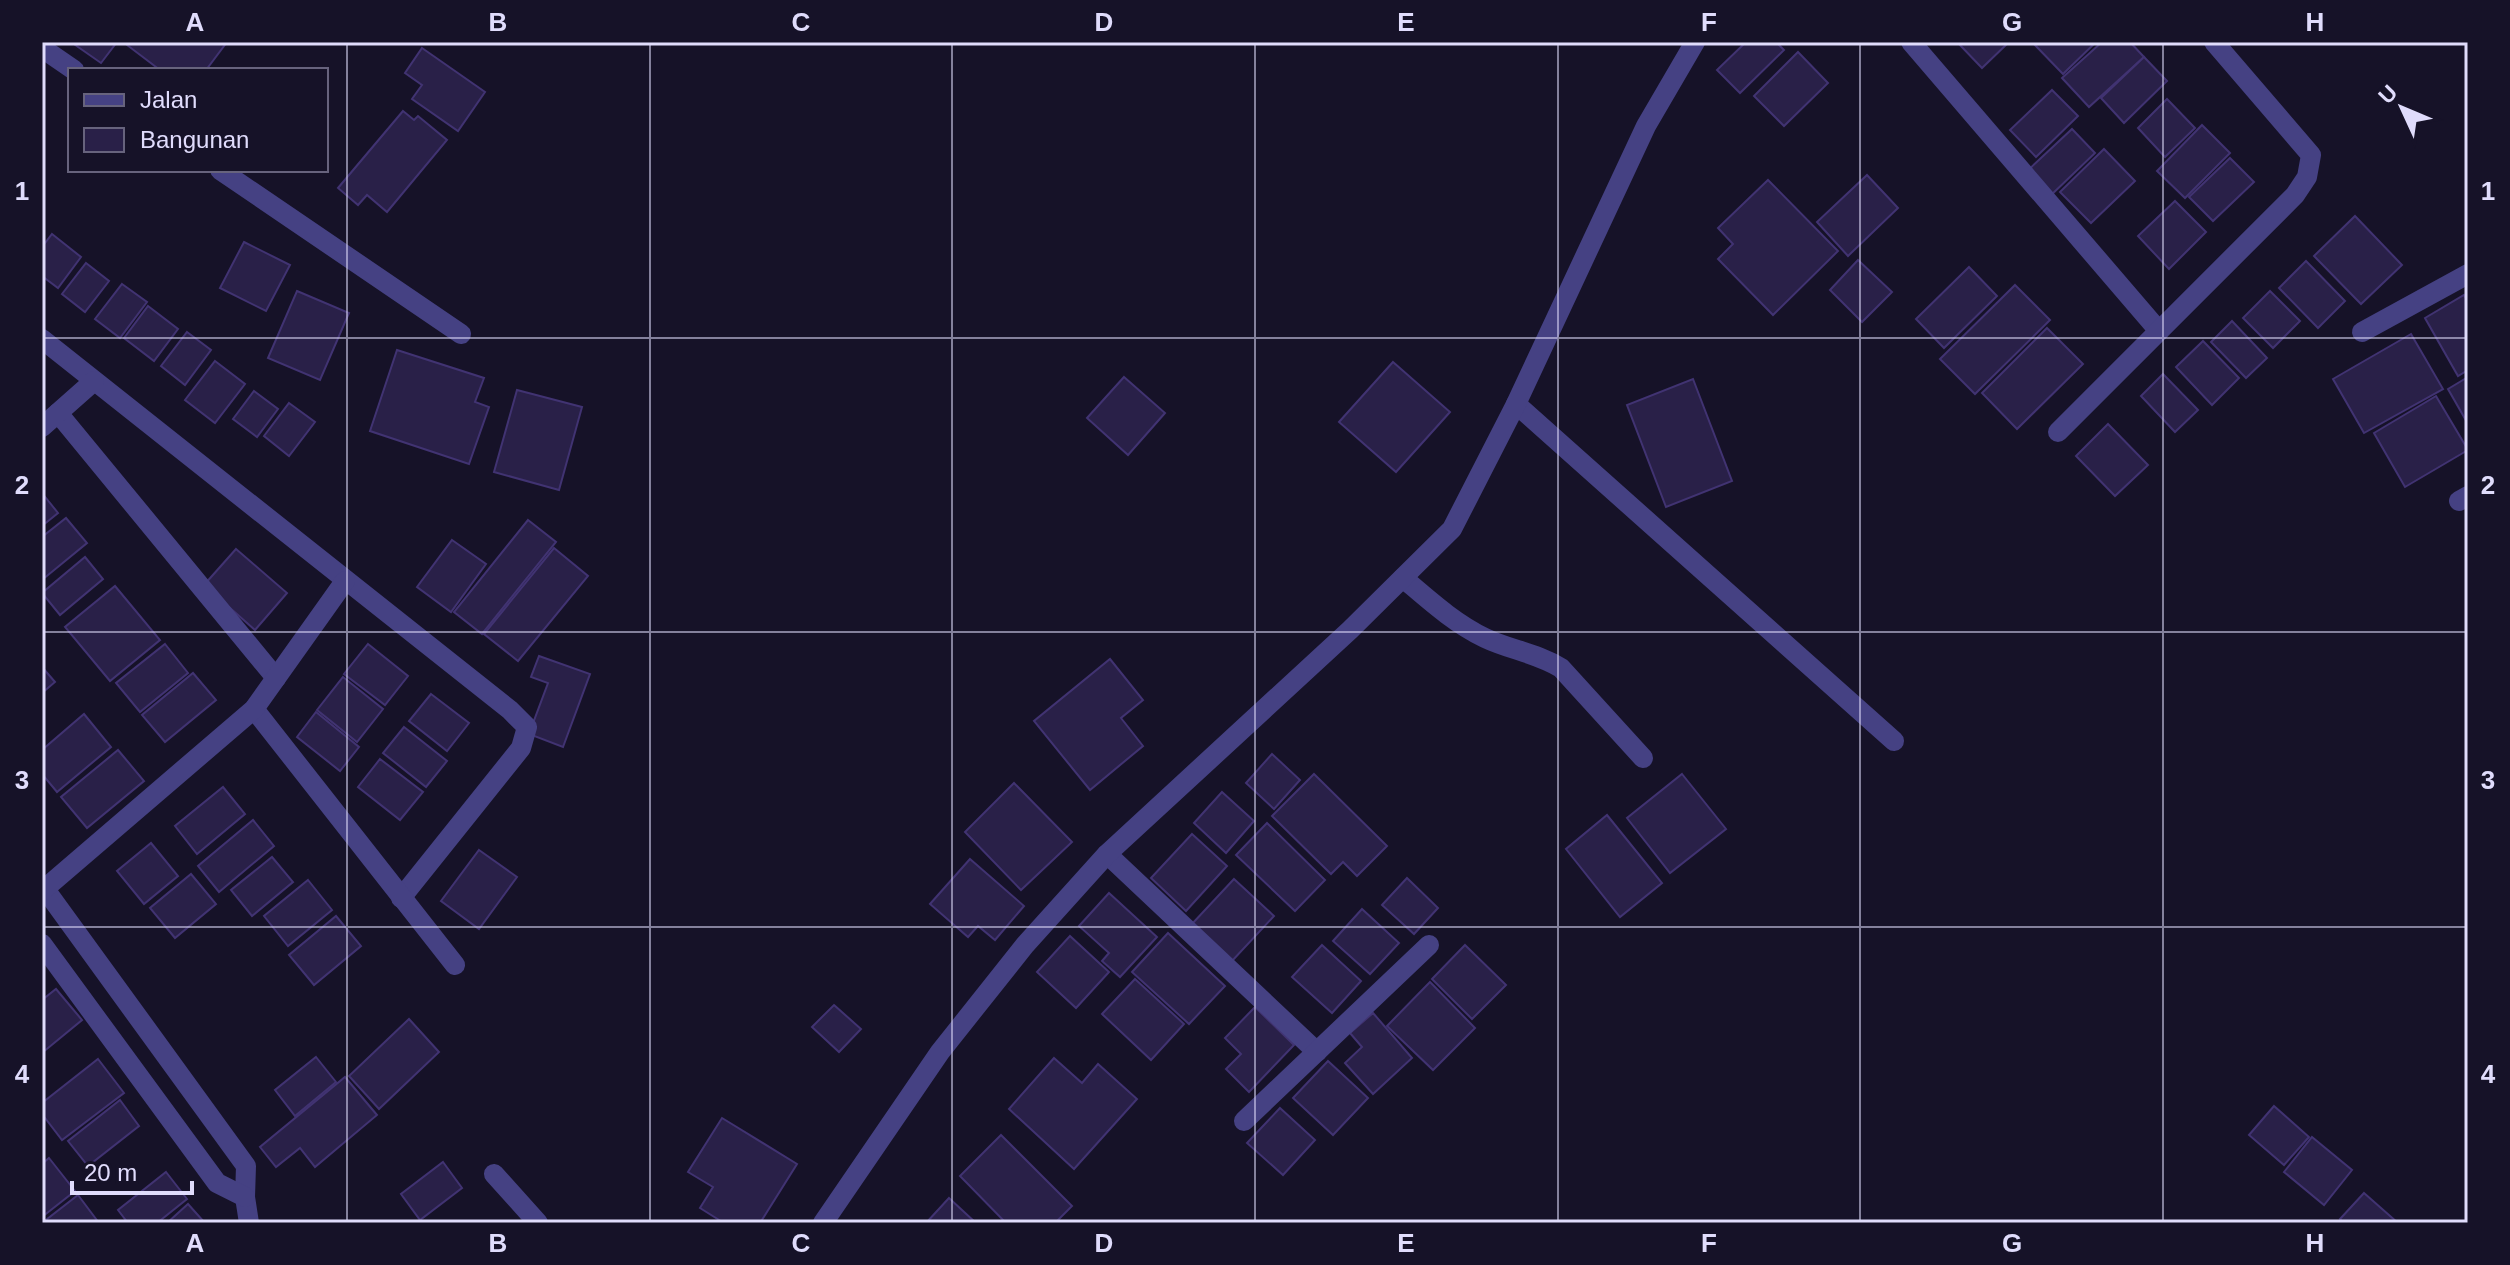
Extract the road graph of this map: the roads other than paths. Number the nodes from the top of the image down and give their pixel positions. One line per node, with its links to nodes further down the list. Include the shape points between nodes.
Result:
1 (1695, 42): 13 (street, via 1646,126)
2 (1911, 42): 8 (street)
3 (2214, 42): 8 (street, via 2311,155 2307,177)
4 (42, 48): 5 (street)
5 (71, 68)
6 (223, 172): 10 (street)
7 (2468, 274): 9 (street)
8 (2159, 331): 16 (street)
9 (2362, 332)
10 (461, 334)
11 (42, 339): 12 (street)
12 (94, 381): 14 (street); 18 (street)
13 (1516, 404): 17 (street, via 1452,529); 21 (street)
14 (58, 413): 15 (street); 19 (street)
15 (42, 427)
16 (2058, 432)
17 (1403, 578): 22 (street, via 1458,623 1561,668); 23 (street)
18 (345, 581): 19 (street); 25 (street, via 527,727 521,748)
19 (276, 678): 20 (street)
20 (254, 709): 24 (street); 25 (street)
21 (1894, 741)
22 (1643, 758)
23 (1107, 854): 29 (street); 35 (street, via 1025,945 940,1052)
24 (43, 888): 32 (street, via 246,1166)
25 (401, 898): 28 (street)
26 (42, 944): 32 (street, via 217,1183)
27 (1429, 945): 29 (street)
28 (455, 965)
29 (1317, 1052): 30 (street)
30 (1244, 1121)
31 (494, 1174): 34 (street)
32 (245, 1197): 33 (street)
33 (249, 1223)
34 (538, 1223)
35 (823, 1223)

